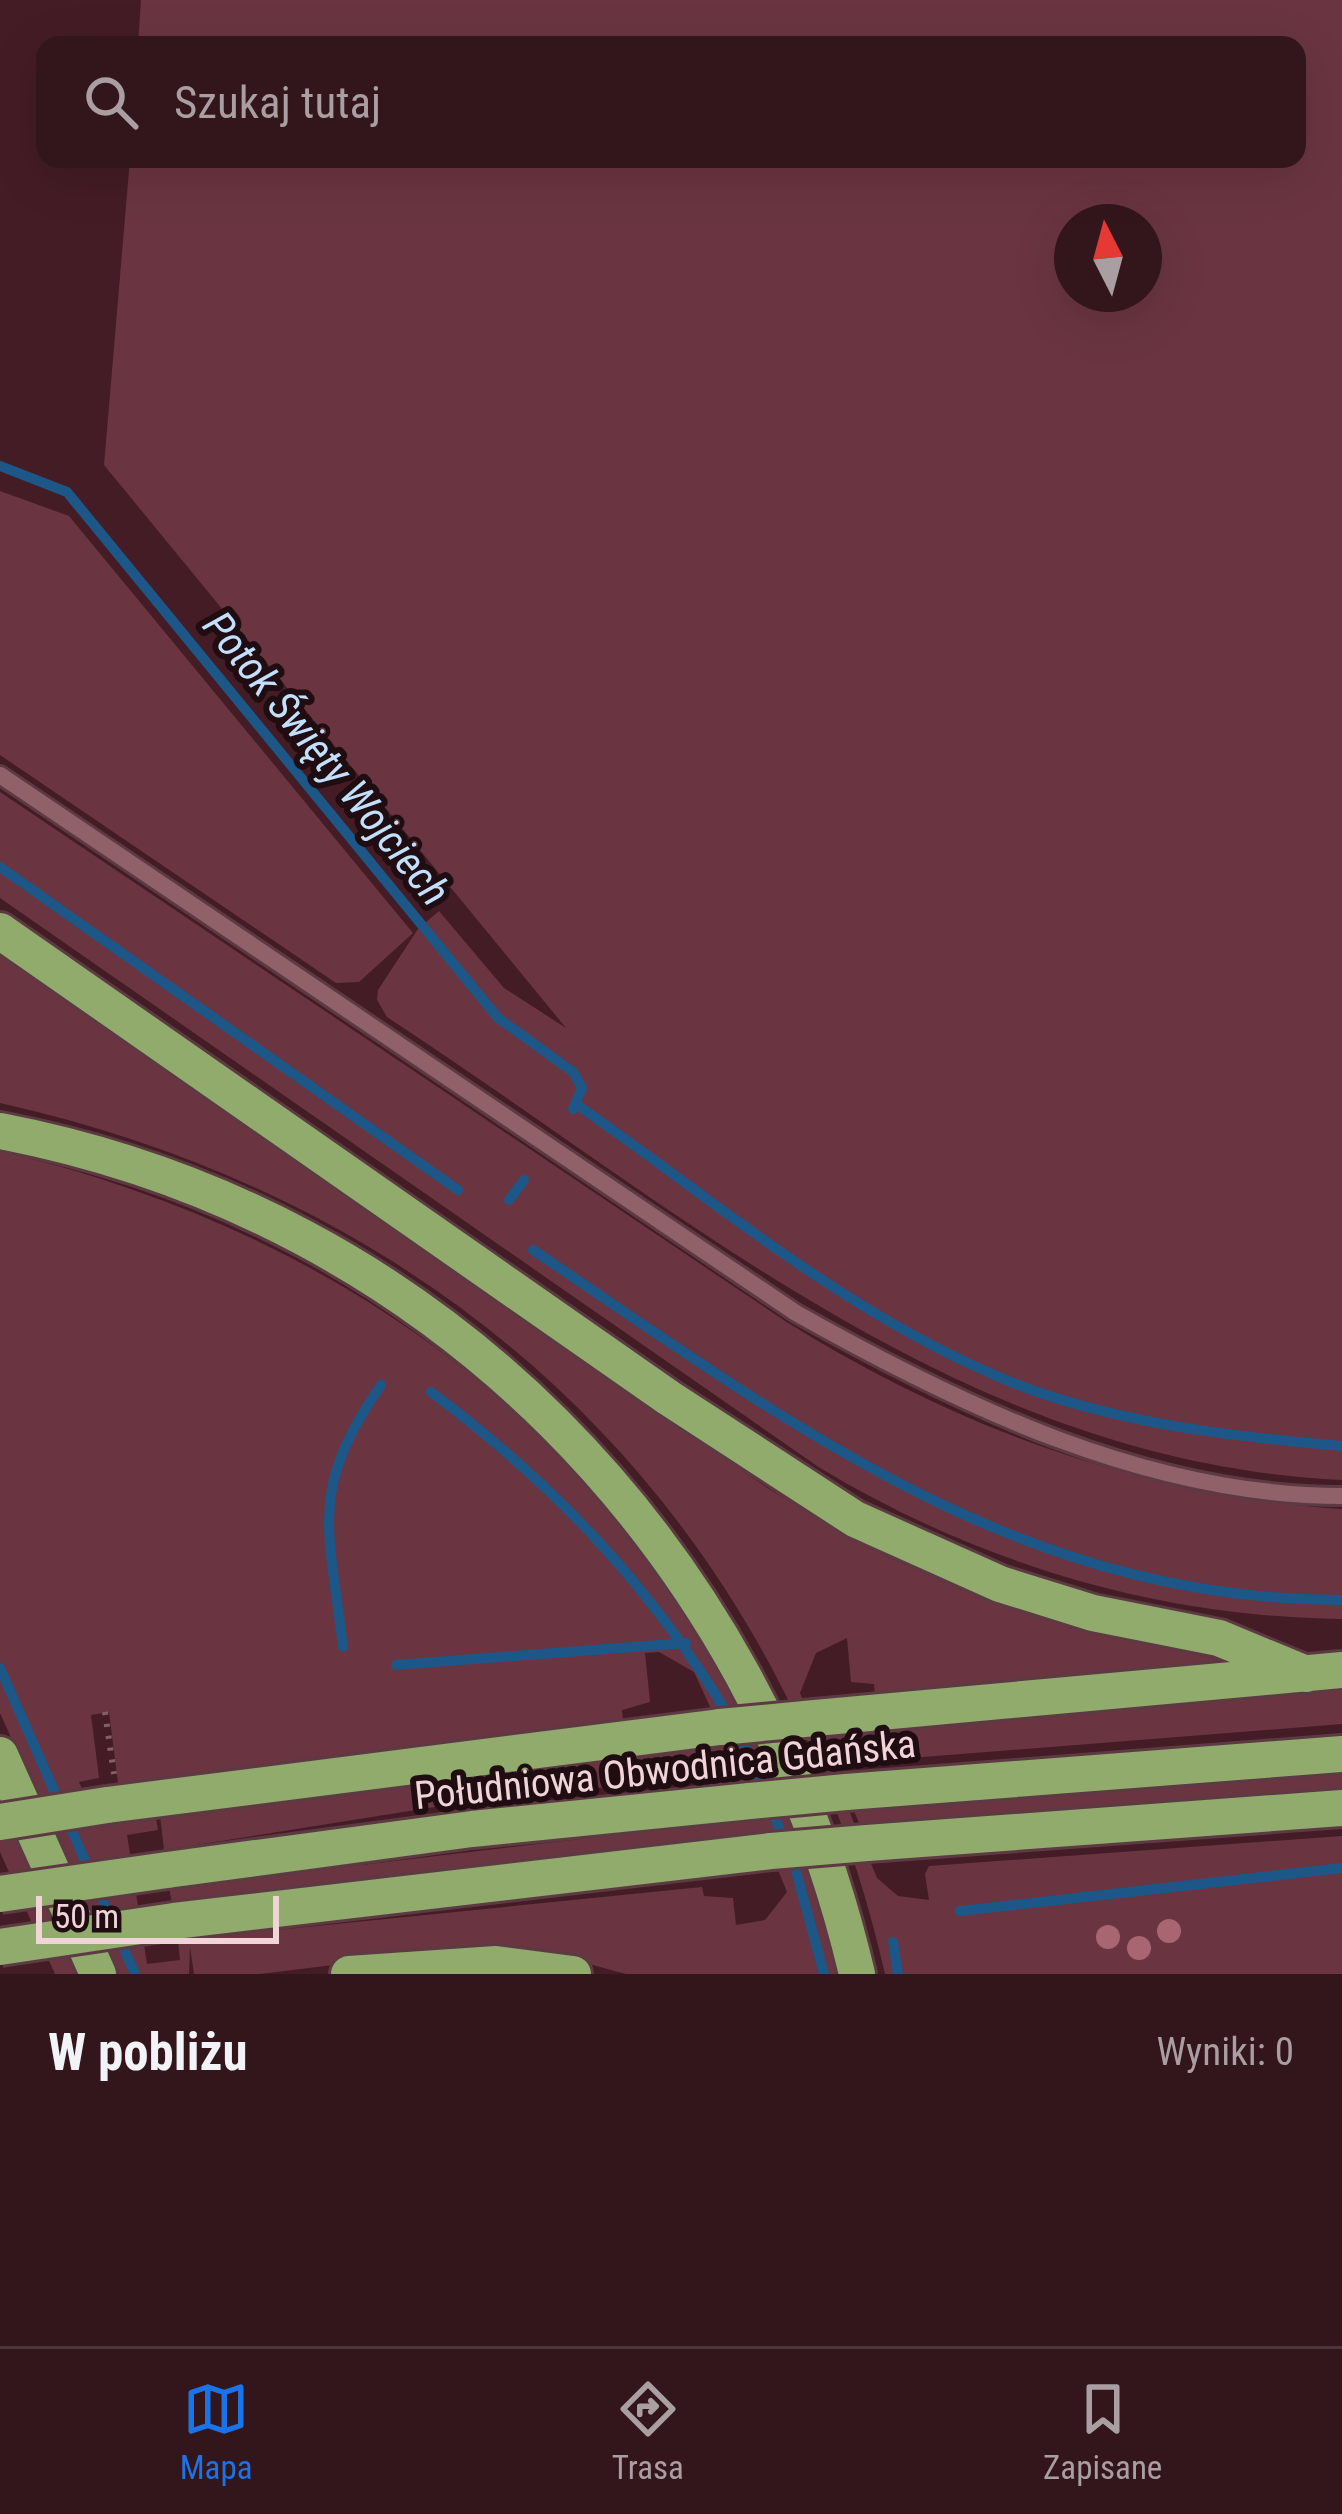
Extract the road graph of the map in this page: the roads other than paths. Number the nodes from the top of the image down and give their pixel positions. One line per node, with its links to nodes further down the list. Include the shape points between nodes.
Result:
1 (0, 775): 4 (lane, via 796,1313 899,1371 1069,1445 1188,1476)
2 (0, 931): 5 (highway, via 669,1398 856,1519 1000,1584)
3 (0, 1131): 16 (highway, via 160,1174 293,1232 404,1298 558,1425 658,1540 746,1674 816,1828)
4 (1342, 1496)
5 (1324, 1672): 9 (highway, bridge, via 110,1791)
6 (1342, 1754): 10 (highway, Południowa Obwodnica Gdańska, bridge, via 472,1829)
7 (0, 1755): 13 (highway)
8 (1342, 1808): 11 (highway, bridge, via 771,1851)
9 (0, 1822)
10 (0, 1894)
11 (0, 1944): 12 (highway)
12 (15, 1974)
13 (98, 1974)
14 (349, 1974): 15 (highway, via 496,1964)
15 (573, 1974)
16 (856, 1974)

